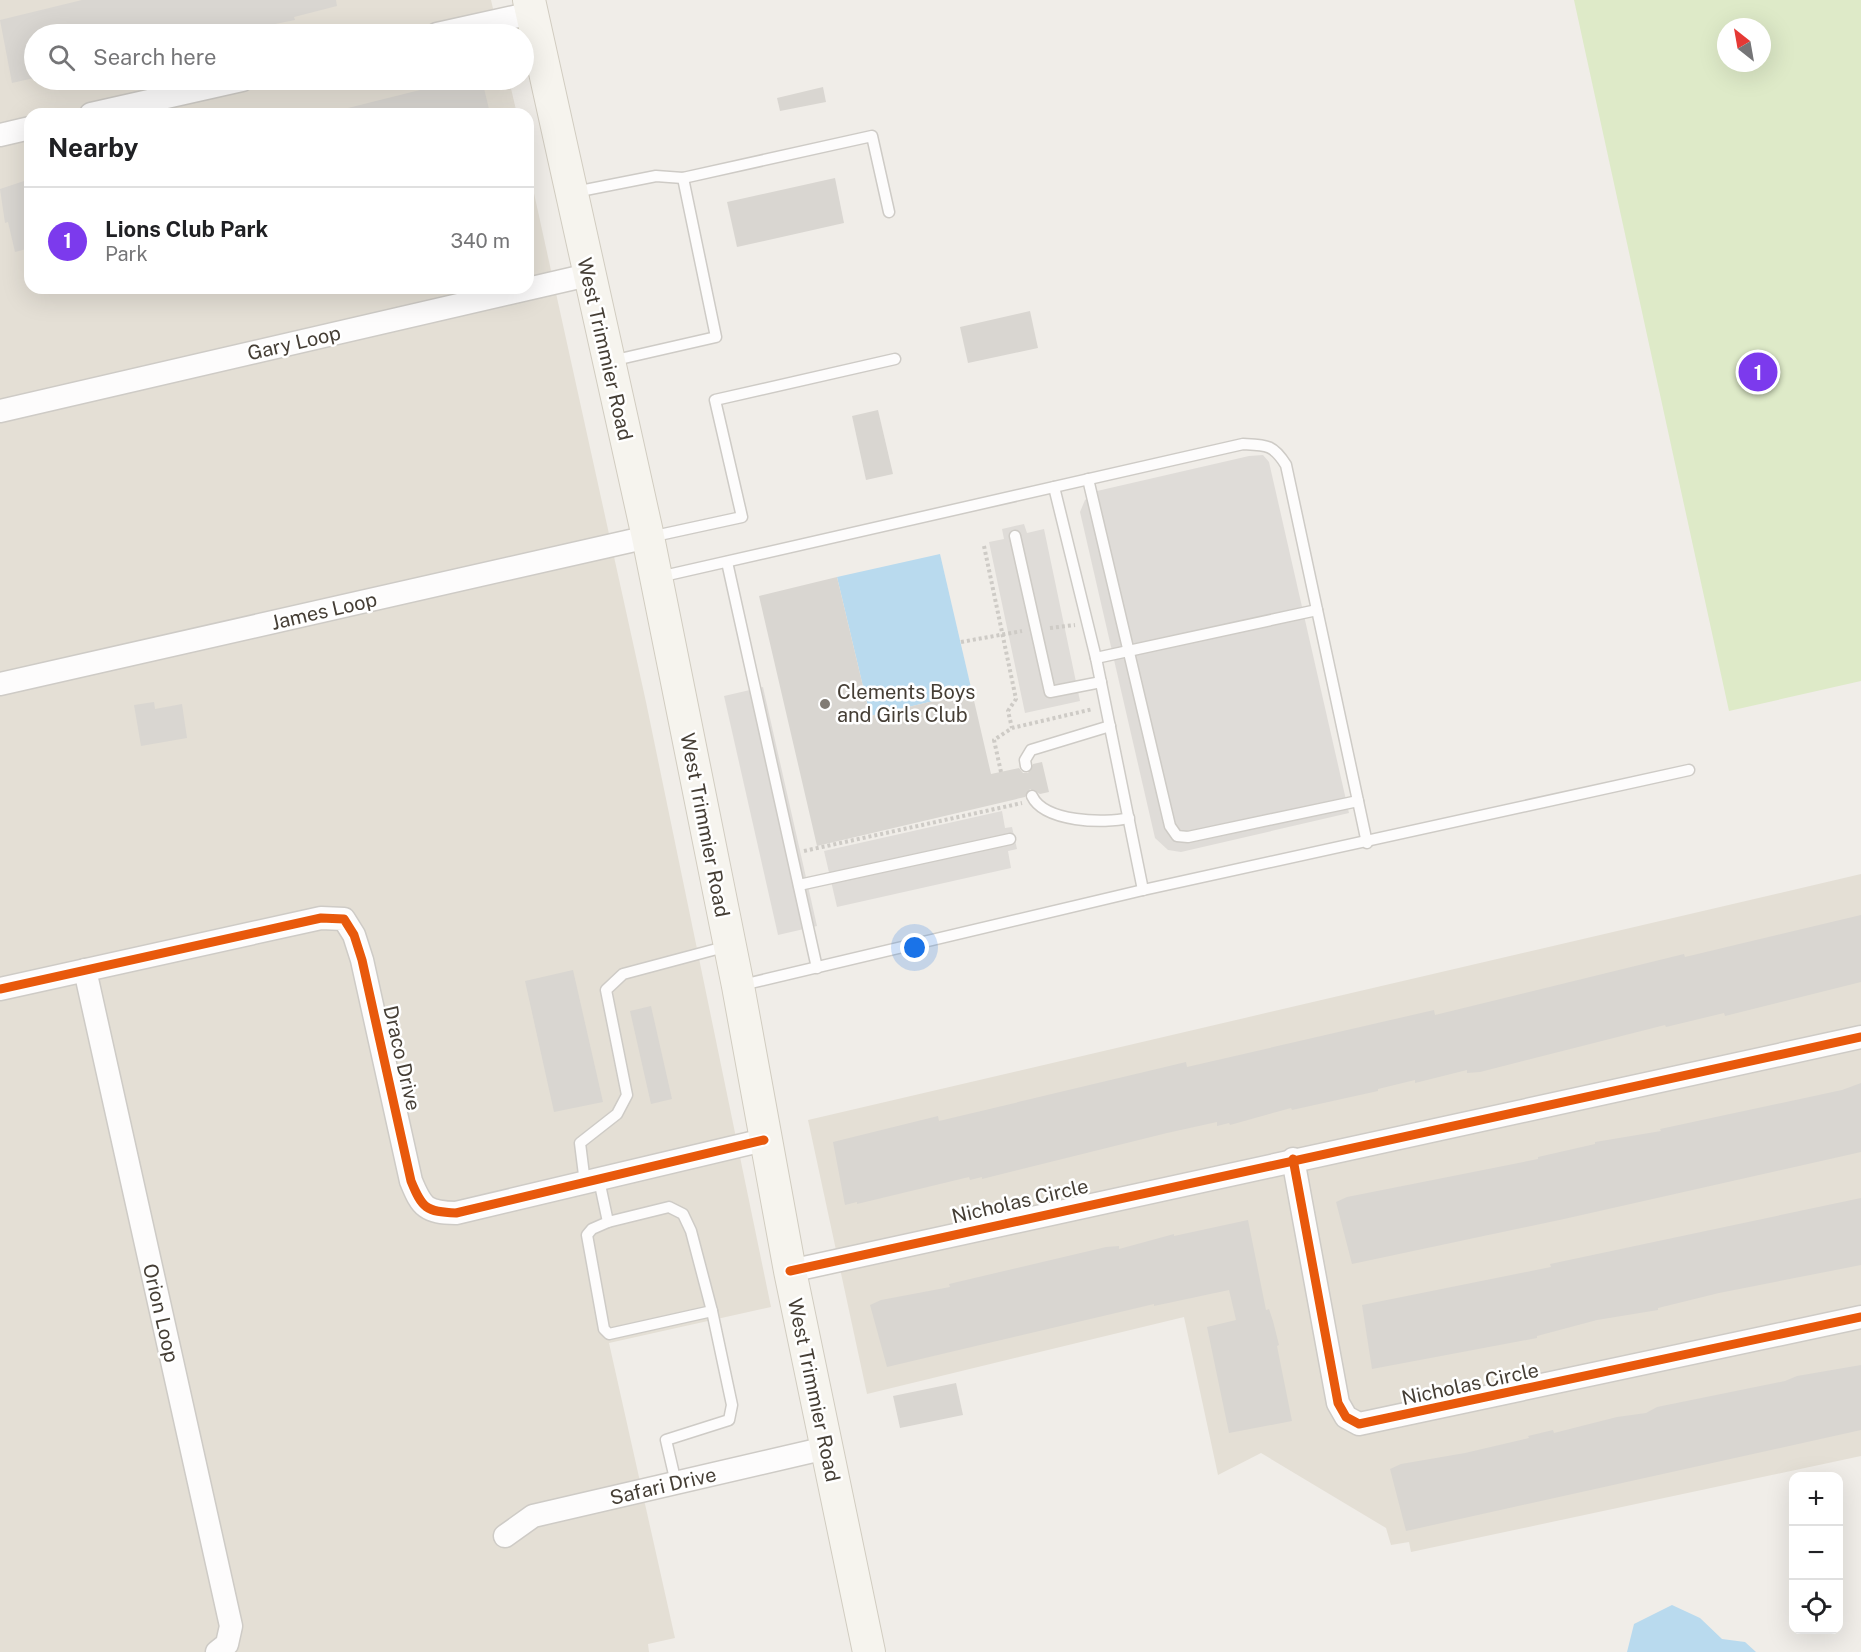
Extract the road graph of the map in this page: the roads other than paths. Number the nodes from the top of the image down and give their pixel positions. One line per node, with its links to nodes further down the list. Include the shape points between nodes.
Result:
1 (530, 6): 2 (street); 3 (main road, West Trimmier Road)
2 (470, 24)
3 (534, 24)
4 (534, 25): 10 (main road, West Trimmier Road)
5 (198, 90): 6 (street)
6 (118, 108)
7 (24, 129): 8 (street)
8 (0, 135)
9 (683, 178): 10 (lane, via 656,176); 11 (lane, via 872,136); 16 (lane, via 716,337)
10 (570, 193): 12 (main road, West Trimmier Road)
11 (889, 212)
12 (588, 275): 13 (street, Gary Loop); 16 (main road, West Trimmier Road)
13 (534, 287)
14 (506, 294): 17 (street, Gary Loop)
15 (895, 359): 21 (lane, via 715,400 742,517)
16 (608, 362): 21 (main road, West Trimmier Road)
17 (0, 411)
18 (1088, 479): 19 (lane); 24 (lane, via 1243,444 1277,450 1286,465); 25 (lane)
19 (1054, 487): 22 (lane); 26 (lane)
20 (1015, 536): 27 (lane, via 1050,692)
21 (648, 537): 23 (main road, West Trimmier Road); 28 (street, James Loop)
22 (727, 562): 23 (lane); 37 (lane)
23 (656, 578): 39 (main road, West Trimmier Road)
24 (1317, 610): 25 (lane); 33 (lane)
25 (1128, 652): 26 (lane); 33 (lane, via 1170,826 1177,836 1188,837)
26 (1096, 658): 27 (lane)
27 (1101, 682): 29 (lane)
28 (0, 684)
29 (1110, 726): 30 (lane, via 1031,750); 34 (lane)
30 (1026, 766)
31 (1689, 770): 36 (lane)
32 (1033, 798): 34 (lane, via 1042,808 1084,820)
33 (1358, 801): 36 (lane)
34 (1129, 818): 38 (lane)
35 (1010, 839): 37 (lane)
36 (1367, 843): 38 (lane)
37 (799, 885): 40 (lane)
38 (1143, 890): 40 (lane)
39 (730, 946): 42 (main road, West Trimmier Road); 47 (lane, via 623,974 606,990 627,1095 617,1114 580,1143)
40 (817, 968): 42 (lane)
41 (85, 970): 43 (street, Draco Drive); 47 (street, Draco Drive, via 321,918 344,919 362,960 411,1181 419,1201 432,1212 456,1213); 55 (street, Orion Loop, via 231,1626 227,1644)
42 (738, 986): 45 (main road, West Trimmier Road)
43 (0, 989)
44 (1861, 1036): 46 (street, Nicholas Circle)
45 (764, 1140): 47 (street, Draco Drive); 49 (main road, West Trimmier Road)
46 (1293, 1159): 49 (street, Nicholas Circle); 51 (street, Nicholas Circle, via 1338,1403 1346,1417 1359,1425)
47 (592, 1181): 48 (lane)
48 (608, 1222): 50 (lane, via 669,1208 682,1214 691,1231); 50 (lane, via 586,1235 604,1329 609,1334)
49 (790, 1270): 52 (main road, West Trimmier Road)
50 (712, 1311): 53 (lane, via 732,1405 729,1420 666,1440)
51 (1861, 1317)
52 (826, 1448): 53 (street, Safari Drive); 56 (main road, West Trimmier Road)
53 (676, 1483): 54 (street, Safari Drive, via 533,1516)
54 (505, 1536)
55 (217, 1652)
56 (869, 1652)

